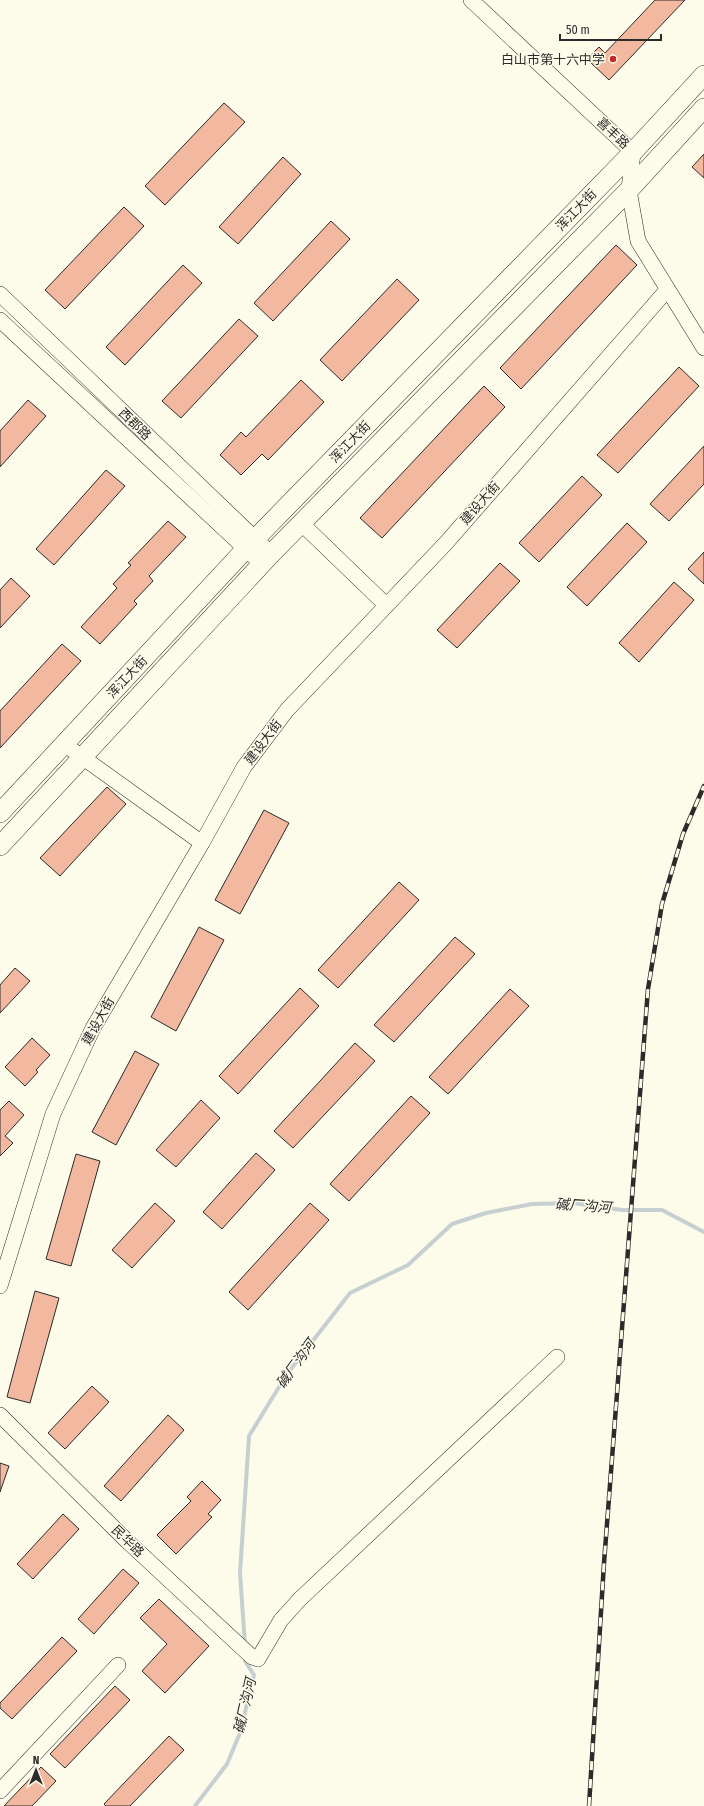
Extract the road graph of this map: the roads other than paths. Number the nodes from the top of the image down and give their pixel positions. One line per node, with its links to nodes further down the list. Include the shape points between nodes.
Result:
1 (471, 0): 4 (street, 喜丰路)
2 (704, 75): 4 (main road, 浑江大街)
3 (704, 108): 5 (main road)
4 (633, 152): 5 (street, 喜丰路); 11 (main road, 浑江大街)
5 (629, 190): 6 (street, 喜丰路, via 638,241); 10 (main road)
6 (668, 290): 9 (street, 喜丰路); 13 (street, 建设大街, via 446,543)
7 (0, 294): 11 (street, 西郡路)
8 (0, 320): 11 (street, 西郡路)
9 (704, 348)
10 (300, 523): 12 (main road); 13 (street)
11 (250, 544): 12 (street, 西郡路); 14 (main road, 浑江大街)
12 (266, 559): 15 (main road)
13 (386, 605): 17 (street, 建设大街, via 287,710 244,767)
14 (64, 744): 15 (street); 16 (main road, 浑江大街)
15 (82, 758): 17 (street); 18 (main road)
16 (0, 813)
17 (202, 843): 19 (street, 建设大街, via 93,1028 53,1114)
18 (0, 846)
19 (0, 1286)
20 (557, 1357): 21 (street, 民华路, via 300,1599 281,1620 256,1657 235,1641 127,1541)
21 (0, 1415)
22 (118, 1665): 23 (street)
23 (0, 1790)

